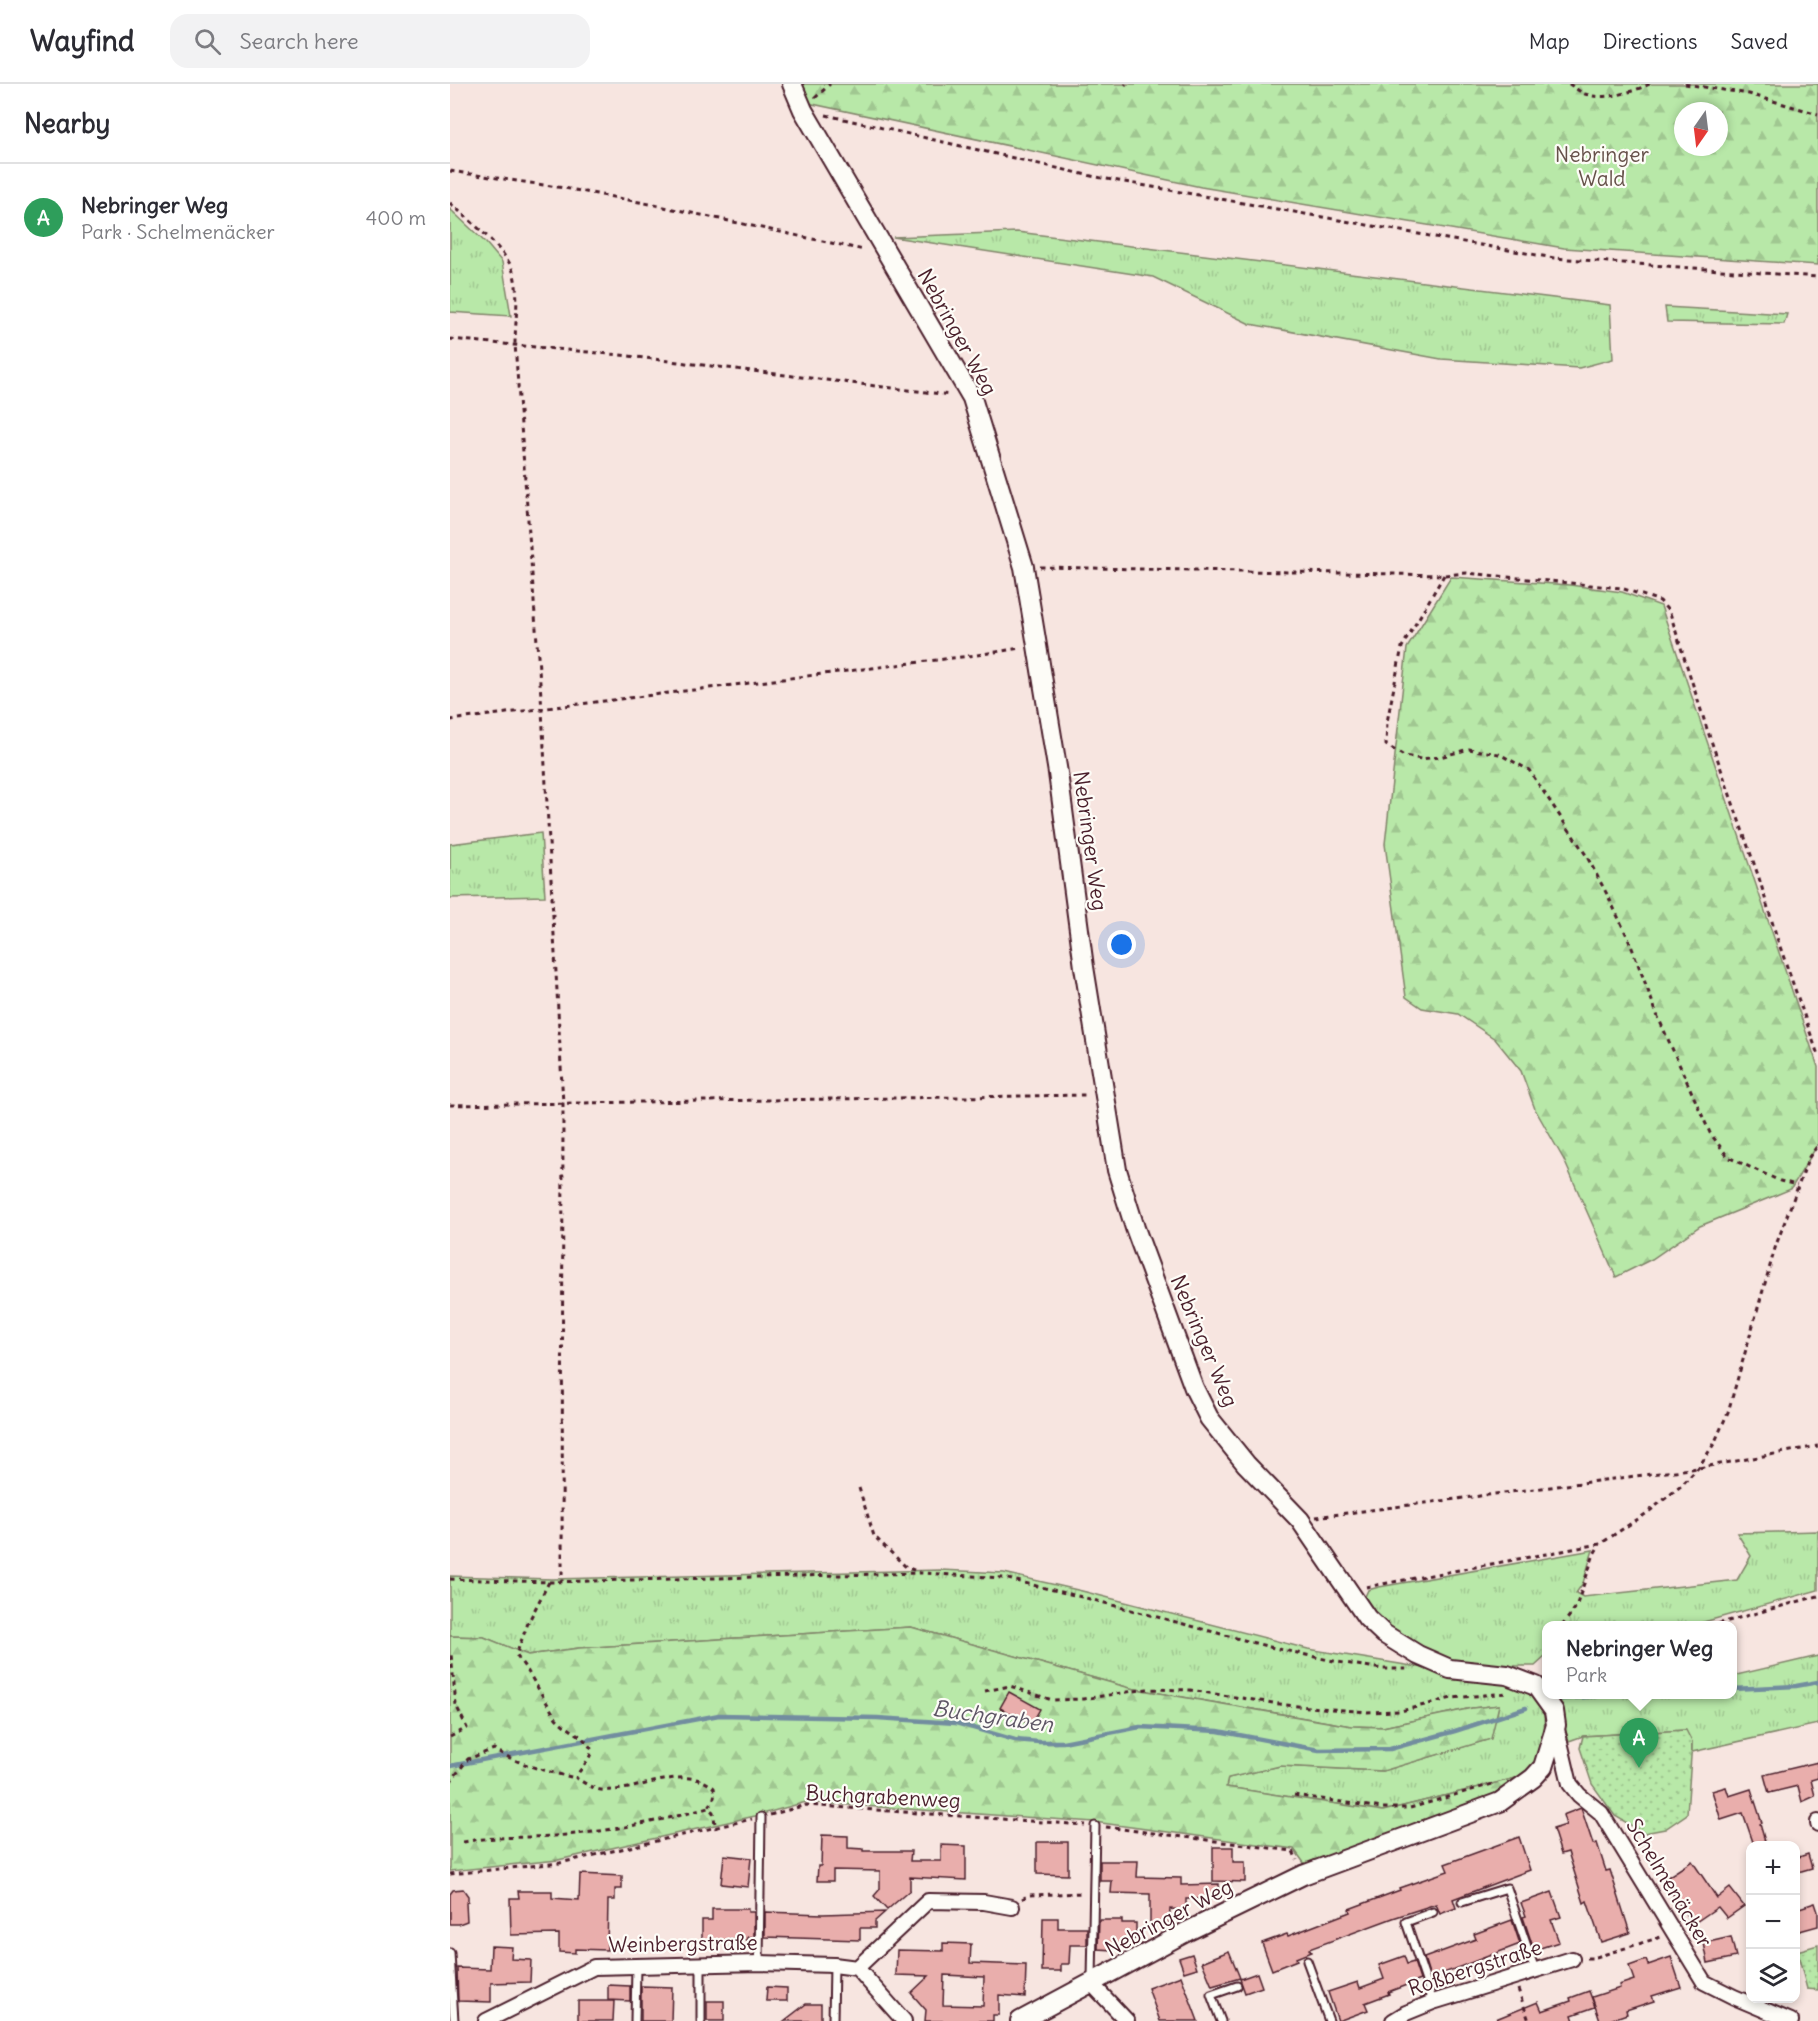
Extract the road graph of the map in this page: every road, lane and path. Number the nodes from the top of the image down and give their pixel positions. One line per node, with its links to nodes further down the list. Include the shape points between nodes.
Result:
1 (792, 84): 5 (street, Nebringer Weg)
2 (1569, 84): 3 (path, via 1586,94 1609,96)
3 (1650, 84)
4 (1686, 84): 6 (path, via 1749,94)
5 (803, 110): 9 (street, Nebringer Weg); 10 (path, via 1096,177 1554,258)
6 (1818, 114)
7 (450, 171): 9 (path, via 650,204)
8 (450, 203): 12 (path, via 488,237 510,266 515,288)
9 (887, 254): 13 (street, Nebringer Weg)
10 (1818, 277)
11 (450, 339): 12 (path)
12 (515, 344): 13 (path); 17 (path)
13 (972, 398): 14 (street, Nebringer Weg)
14 (1024, 567): 15 (path); 16 (street, Nebringer Weg)
15 (1444, 575): 19 (path, via 1467,573 1621,588 1660,601 1670,613); 24 (path, via 1402,647 1386,745 1404,756 1421,759 1469,749 1498,754 1529,770 1586,855 1609,898 1710,1133 1728,1157)
16 (1036, 645): 17 (path); 20 (street, Nebringer Weg)
17 (542, 710): 18 (path); 21 (path)
18 (450, 720)
19 (1818, 1054)
20 (1104, 1095): 21 (path); 28 (street, Nebringer Weg, via 1117,1170 1194,1388 1209,1418 1246,1464)
21 (563, 1104): 22 (path); 32 (path)
22 (450, 1105)
23 (1818, 1145): 24 (path)
24 (1797, 1185): 26 (path, via 1728,1412)
25 (1818, 1446): 26 (path)
26 (1698, 1468): 28 (path); 29 (path, via 1647,1513)
27 (859, 1488): 30 (path, via 874,1536 906,1567)
28 (1300, 1520): 35 (street, Nebringer Weg)
29 (1600, 1544): 35 (path, via 1369,1585); 36 (path, via 1576,1607)
30 (922, 1573): 32 (path); 39 (path, via 1004,1578 1270,1647 1338,1662)
31 (450, 1579): 33 (path)
32 (562, 1581): 33 (path)
33 (549, 1582): 46 (path, via 516,1655 556,1718 580,1734 592,1750)
34 (1818, 1596): 37 (path)
35 (1353, 1597): 40 (street, Nebringer Weg, via 1384,1634 1418,1655 1449,1669 1508,1674)
36 (1566, 1621)
37 (1728, 1621)
38 (451, 1654): 45 (path, via 456,1705 467,1728)
39 (1416, 1669)
40 (1536, 1686): 41 (path, via 1502,1694 1452,1698 1401,1711 1367,1712 1286,1705 1190,1690 1147,1689 1083,1700 1052,1700 1010,1686); 42 (street)
41 (985, 1691)
42 (1542, 1694)
43 (1545, 1699): 44 (street, via 1554,1711)
44 (1556, 1725): 56 (street, Nebringer Weg, via 1543,1767 1500,1802); 61 (street, Schelmenäcker, via 1570,1784 1601,1813)
45 (450, 1737)
46 (576, 1778): 47 (path, via 544,1771 494,1749 468,1759); 50 (path, via 599,1790 683,1778 703,1781 714,1788 714,1801)
47 (450, 1782)
48 (1500, 1782): 49 (path, via 1410,1808 1382,1808)
49 (1294, 1795)
50 (708, 1808): 53 (path, via 713,1812); 54 (path, via 586,1833)
51 (761, 1817): 52 (path, Buchgrabenweg, via 806,1805); 53 (path, Buchgrabenweg); 65 (lane)
52 (1095, 1826): 56 (path, Buchgrabenweg, via 1293,1851); 57 (lane)
53 (716, 1829): 55 (path, Buchgrabenweg, via 560,1863)
54 (463, 1842)
55 (450, 1874)
56 (1303, 1875): 72 (street, Nebringer Weg, via 1188,1931)
57 (1094, 1892): 59 (path, via 1029,1895); 72 (lane)
58 (1462, 1902): 70 (lane, via 1507,1888)
59 (1012, 1906): 69 (street, via 928,1901)
60 (1433, 1912): 74 (lane, via 1406,1922)
61 (1674, 1932): 63 (path, via 1593,1958); 87 (street, Schelmenäcker, via 1704,1982)
62 (450, 1953): 75 (lane)
63 (1572, 1959): 70 (street, Roßbergstraße)
64 (1307, 1961): 84 (lane)
65 (759, 1963): 66 (street, Weinbergstraße); 67 (street, Weinbergstraße)
66 (701, 1964): 68 (street, Weinbergstraße); 78 (lane)
67 (834, 1965): 69 (street, Weinbergstraße); 79 (lane)
68 (636, 1966): 76 (street, Weinbergstraße, via 594,1967); 77 (lane)
69 (857, 1968): 80 (street)
70 (1535, 1970): 71 (street, Roßbergstraße)
71 (1514, 1977): 74 (street, Roßbergstraße); 86 (path)
72 (1092, 1984): 81 (street, Nebringer Weg); 82 (street)
73 (1237, 1986): 83 (lane, via 1211,1995)
74 (1433, 2002): 85 (street, Roßbergstraße)
75 (454, 2021)
76 (486, 2021)
77 (635, 2021)
78 (701, 2021)
79 (833, 2021)
80 (904, 2021)
81 (1020, 2021)
82 (1127, 2021)
83 (1221, 2021)
84 (1329, 2021)
85 (1393, 2021)
86 (1529, 2021)
87 (1791, 2021)

